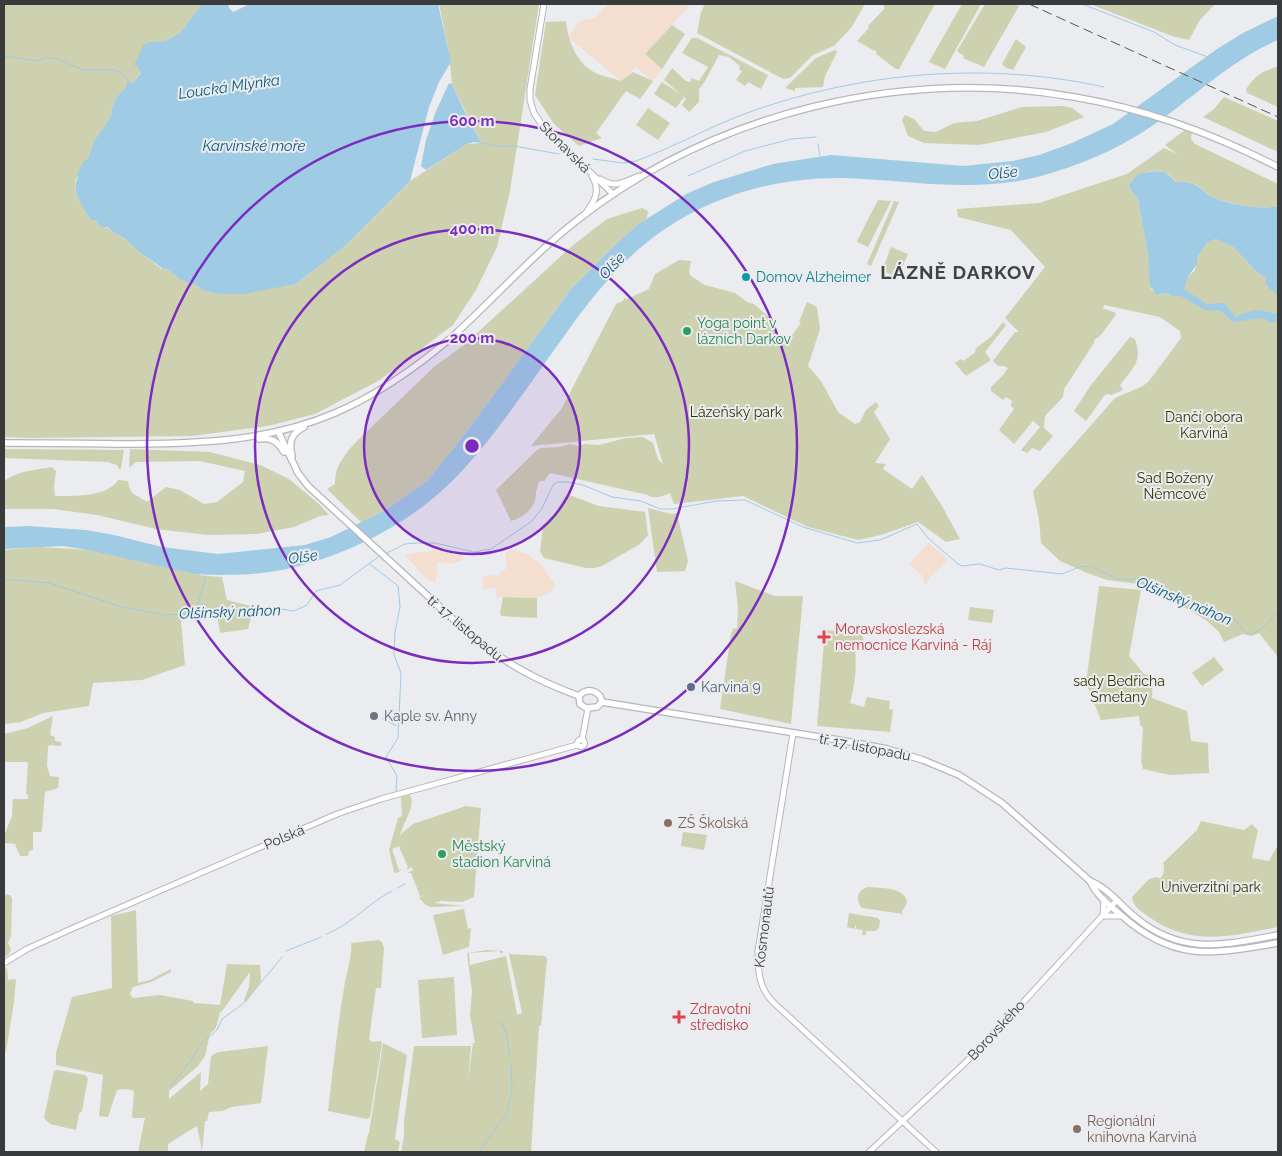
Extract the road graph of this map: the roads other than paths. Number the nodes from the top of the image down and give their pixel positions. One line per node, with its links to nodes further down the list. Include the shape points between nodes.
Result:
1 (544, 4): 3 (street, Stonavská, via 530,103 541,124)
2 (1278, 167): 4 (main road, via 1196,130 1150,114 1034,91 978,88 920,90 816,106 760,122 706,143)
3 (586, 168): 4 (street, via 614,184); 5 (street, Stonavská); 6 (street, via 597,186 597,193)
4 (648, 172): 5 (main road)
5 (613, 194): 6 (main road)
6 (586, 213): 7 (main road, via 546,245 426,358 372,393)
7 (325, 417): 8 (main road); 11 (main road, via 298,430 291,438)
8 (278, 431): 9 (main road); 11 (main road)
9 (239, 439): 10 (main road, via 173,444); 11 (main road, via 276,441)
10 (4, 443)
11 (294, 466): 12 (main road, tř. 17. listopadu, via 304,481 328,504 488,650 529,675)
12 (579, 696): 13 (main road, via 593,691); 14 (main road, via 580,704)
13 (602, 702): 14 (main road, via 598,707); 15 (main road, tř. 17. listopadu)
14 (588, 708): 24 (street, Polská, via 582,740 578,745 335,815 71,929 27,949)
15 (793, 733): 16 (main road, tř. 17. listopadu, via 887,749 953,773 1002,803); 25 (street, Kosmonautů, via 758,951 761,985 775,1004)
16 (1090, 881): 17 (main road, tř. 17. listopadu); 18 (main road, tř. 17. listopadu)
17 (1104, 899): 19 (main road, tř. 17. listopadu); 20 (street)
18 (1116, 900): 19 (street, Borovského); 22 (main road, tř. 17. listopadu, via 1152,929 1189,944 1234,944)
19 (1112, 907): 20 (street, Borovského); 21 (main road, tř. 17. listopadu)
20 (1103, 916): 21 (street); 25 (street, Borovského, via 986,1042)
21 (1122, 916): 23 (main road, tř. 17. listopadu, via 1148,936 1193,952 1229,951)
22 (1278, 935)
23 (1278, 942)
24 (4, 964)
25 (902, 1122): 26 (street, Borovského); 27 (street, Kosmonautů)
26 (869, 1152)
27 (936, 1152)

